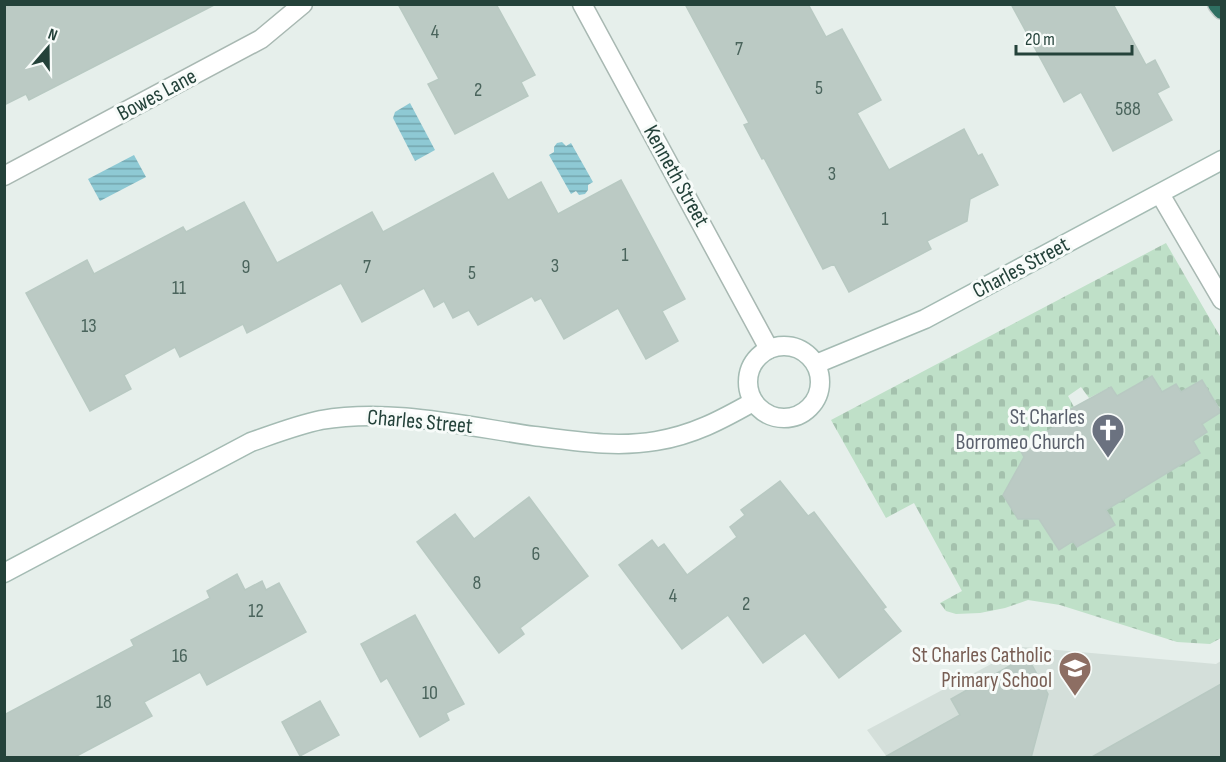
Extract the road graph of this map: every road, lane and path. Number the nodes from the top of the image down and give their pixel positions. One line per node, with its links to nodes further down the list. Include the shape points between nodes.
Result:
1 (303, 4): 6 (street, Bowes Lane, via 261,39)
2 (582, 4): 9 (street, Kenneth Street)
3 (1217, 4): 4 (highway)
4 (1221, 10)
5 (1221, 160): 7 (street, Charles Street)
6 (4, 176)
7 (1160, 194): 8 (street); 10 (street, Charles Street, via 925,319)
8 (1221, 300)
9 (769, 349): 10 (street, via 800,349); 11 (street, via 751,366 747,378)
10 (816, 364): 11 (street, via 820,387 809,409 789,418 768,415)
11 (753, 402): 12 (street, Charles Street, via 708,427 631,444 579,442 389,416 321,420 251,442)
12 (4, 573)

